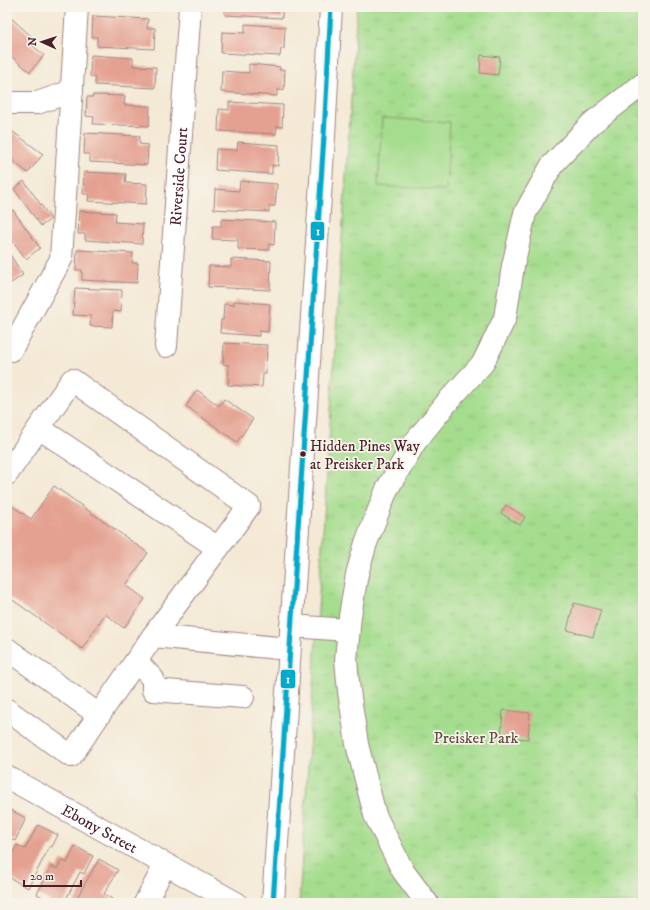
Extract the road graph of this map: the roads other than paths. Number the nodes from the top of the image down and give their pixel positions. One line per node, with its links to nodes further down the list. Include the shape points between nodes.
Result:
1 (77, 7): 5 (street)
2 (190, 7): 7 (street, Riverside Court)
3 (331, 7): 12 (street)
4 (643, 84): 13 (street, via 592,123 552,165 525,213 505,318 483,363 415,442 387,489 357,574)
5 (72, 90): 6 (street, via 37,103); 8 (street, via 60,259 10,350)
6 (7, 103)
7 (166, 346)
8 (7, 348)
9 (39, 428): 10 (street); 11 (street); 11 (street, via 72,380 249,506)
10 (7, 474)
11 (218, 548): 14 (street)
12 (291, 626): 13 (street); 16 (street)
13 (348, 630): 26 (street, via 346,660 349,691 357,744 375,815 403,871)
14 (153, 636): 16 (street); 17 (street)
15 (7, 649): 20 (street)
16 (289, 649): 25 (street)
17 (136, 661): 18 (street, via 153,679 153,690); 20 (street)
18 (243, 697)
19 (7, 710): 20 (street, via 71,756)
20 (100, 714)
21 (7, 777): 22 (street, Ebony Street)
22 (165, 865): 23 (street); 24 (street, Ebony Street)
23 (145, 903)
24 (236, 903)
25 (273, 903)
26 (427, 903)

